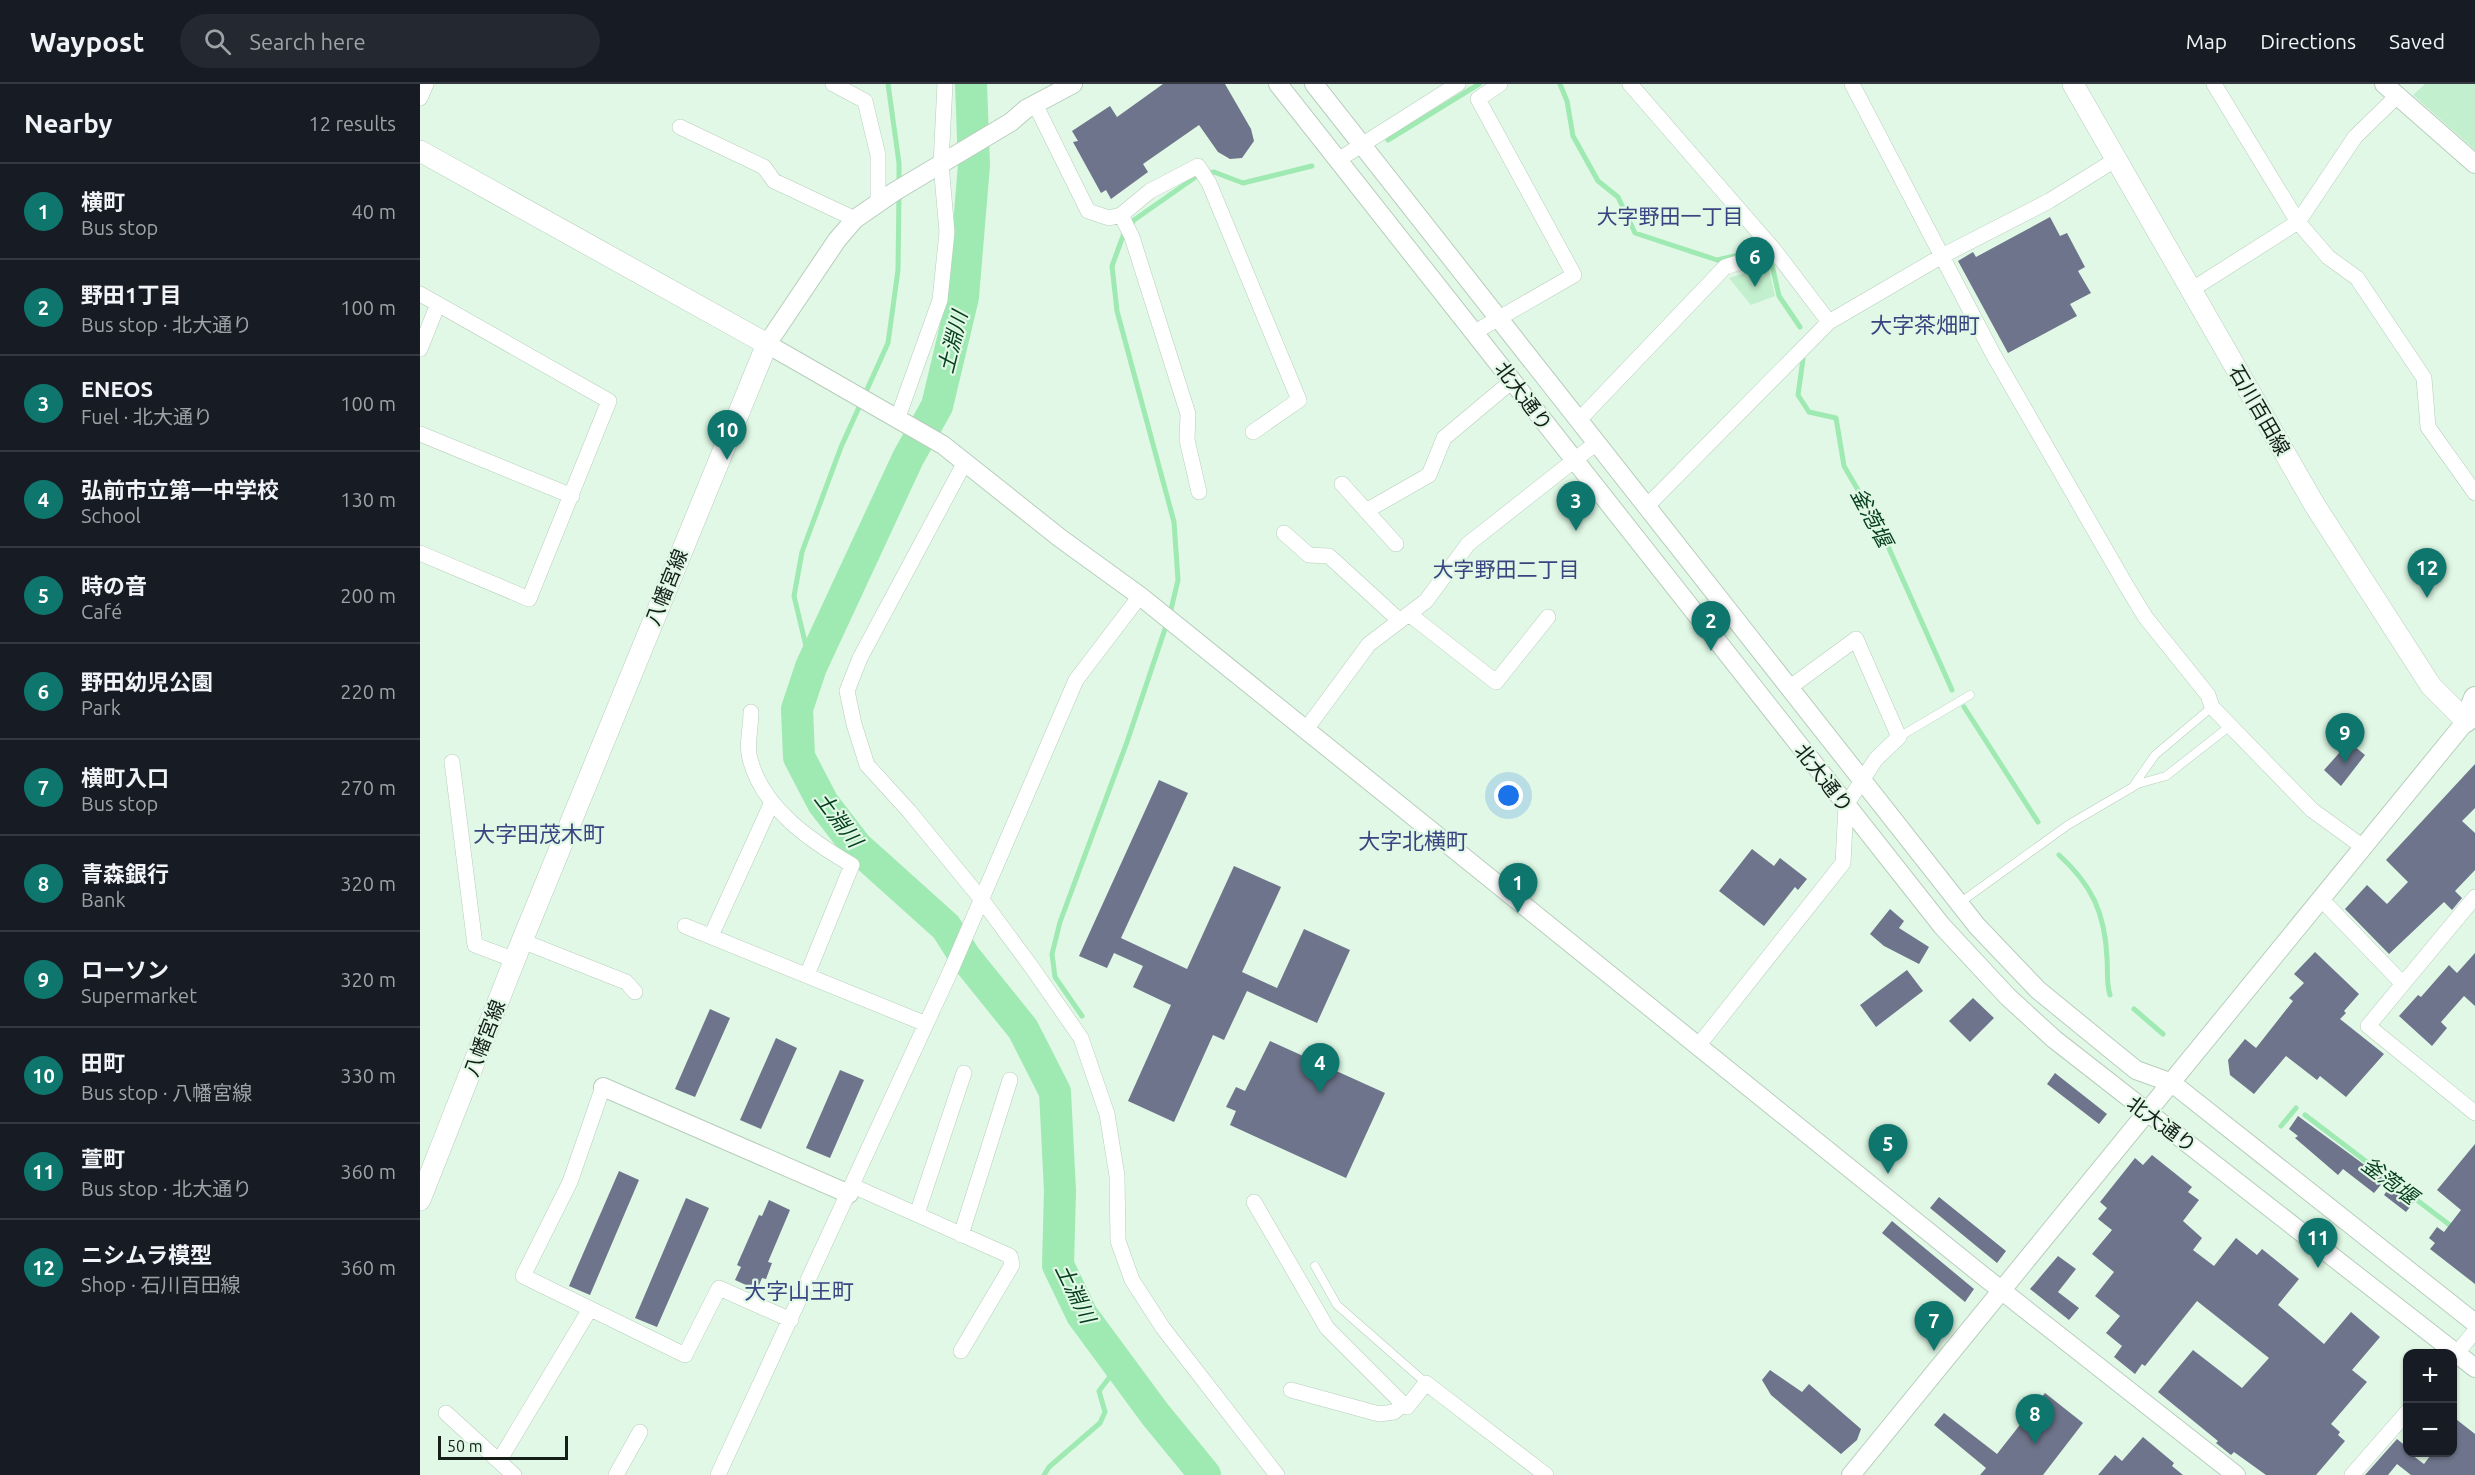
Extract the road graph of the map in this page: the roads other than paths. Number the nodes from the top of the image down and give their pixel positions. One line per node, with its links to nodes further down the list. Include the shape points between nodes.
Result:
1 (426, 84): 14 (street)
2 (833, 84): 23 (street, via 865,102 878,155)
3 (945, 84): 21 (street)
4 (1073, 84): 15 (street)
5 (1278, 84): 19 (street, 北大通り)
6 (1314, 84): 17 (street, 北大通り)
7 (1458, 84): 17 (street)
8 (1500, 84): 32 (street, via 1478,99 1574,275)
9 (1630, 84): 27 (street)
10 (1852, 84): 28 (street)
11 (2073, 84): 20 (main road, 石川百田線)
12 (2214, 84): 25 (street)
13 (2390, 90): 22 (street); 25 (street)
14 (420, 98)
15 (1036, 106): 21 (street); 26 (street, via 1088,211)
16 (680, 127): 24 (street, via 764,167 774,181)
17 (1361, 145): 19 (street); 32 (street, 北大通り)
18 (420, 152): 35 (main road)
19 (1338, 160): 34 (street, 北大通り)
20 (2115, 160): 28 (street, via 2049,201); 29 (main road, 石川百田線)
21 (946, 161): 23 (street); 38 (street, via 947,232 940,300)
22 (2475, 164)
23 (878, 202): 24 (street)
24 (855, 219): 35 (street)
25 (2298, 222): 29 (street); 47 (street, via 2328,257 2357,278 2424,378 2428,427)
26 (1126, 225): 40 (street, via 1150,191 1198,166 1209,183 1299,400); 46 (street, via 1188,414 1187,440)
27 (1774, 251): 33 (street); 39 (street, via 1725,267)
28 (1942, 256): 33 (street); 60 (street, via 1993,354 2145,618 2208,695)
29 (2191, 290): 62 (main road, 石川百田線, via 2314,504 2431,686)
30 (420, 294): 31 (street)
31 (438, 304): 36 (street); 48 (street, via 609,401)
32 (1498, 317): 34 (street); 39 (street, 北大通り)
33 (1829, 322): 49 (street)
34 (1475, 332): 37 (street, 北大通り)
35 (767, 344): 38 (street); 78 (main road, 八幡宮線)
36 (420, 349)
37 (1512, 381): 43 (street, 北大通り); 50 (street, via 1444,438 1429,475)
38 (901, 419): 44 (street)
39 (1579, 420): 42 (street, 北大通り)
40 (1253, 432)
41 (420, 434): 48 (street)
42 (1595, 444): 43 (street); 49 (street, 北大通り)
43 (1573, 460): 55 (street, via 1468,544 1426,601); 70 (street, 北大通り)
44 (965, 462): 54 (street); 74 (street, via 860,658 847,691 867,765)
45 (1342, 484): 50 (street)
46 (1199, 492)
47 (2475, 493)
48 (572, 496): 53 (street, via 529,599)
49 (1647, 506): 57 (street, 北大通り)
50 (1366, 511): 52 (street)
51 (1284, 533): 55 (street, via 1309,555 1329,556)
52 (1396, 544)
53 (420, 553)
54 (1140, 596): 64 (street); 74 (street, via 1076,680)
55 (1405, 617): 56 (street, via 1496,682); 64 (street, via 1369,644)
56 (1548, 617)
57 (1789, 688): 65 (street, via 1856,639); 67 (street, 北大通り)
58 (1970, 695): 65 (lane)
59 (2475, 698): 62 (main road)
60 (2212, 707): 63 (street); 68 (lane, via 2155,755 2134,785)
61 (751, 712): 69 (street, via 749,758)
62 (2472, 722): 71 (street)
63 (2230, 726): 68 (lane, via 2166,776); 71 (street, via 2312,810)
64 (1307, 728): 83 (street)
65 (1899, 737): 67 (street, via 1876,759)
66 (452, 762): 78 (street, via 475,945)
67 (1862, 780): 70 (street); 75 (street, 北大通り)
68 (2139, 783): 75 (lane, via 2068,825)
69 (772, 802): 77 (street); 79 (street, via 813,842 852,865)
70 (1846, 805): 83 (street, via 1843,863); 88 (street, 北大通り, via 1942,926 2008,997 2054,1039)
71 (2363, 847): 73 (street)
72 (2475, 897): 80 (street)
73 (2321, 899): 80 (street); 86 (street)
74 (982, 900): 82 (street); 117 (street, via 1081,1038 1107,1114 1117,1176 1118,1241 1132,1280 1162,1328)
75 (1957, 905): 86 (street, 北大通り, via 2038,990 2136,1070)
76 (685, 926): 77 (street)
77 (711, 936): 79 (street)
78 (518, 950): 81 (street, via 626,982); 91 (main road, 八幡宮線)
79 (807, 975): 82 (street)
80 (2403, 984): 89 (street, via 2368,1026)
81 (635, 992)
82 (926, 1024): 90 (street)
83 (1698, 1046): 96 (street)
84 (964, 1073): 93 (street)
85 (1010, 1080): 94 (street)
86 (2172, 1083): 88 (street); 99 (street, 北大通り)
87 (603, 1087): 90 (street); 97 (street, via 570,1182 523,1276)
88 (2147, 1112): 96 (street); 101 (street, 北大通り)
89 (2475, 1113)
90 (851, 1190): 93 (street); 98 (street)
91 (420, 1200)
92 (1254, 1202): 108 (street, via 1327,1328)
93 (917, 1214): 94 (street)
94 (961, 1235): 102 (street, via 1010,1256 1012,1265)
95 (1315, 1266): 106 (lane, via 1337,1305)
96 (2002, 1290): 118 (street); 119 (street)
97 (590, 1309): 98 (street, via 685,1355 719,1288); 112 (street)
98 (791, 1320): 116 (street)
99 (2475, 1323)
100 (2475, 1331): 103 (street)
101 (2445, 1349)
102 (961, 1351)
103 (2457, 1354)
104 (2457, 1358): 105 (street, 北大通り)
105 (2475, 1368)
106 (1426, 1383): 108 (street, via 1407,1407); 113 (street)
107 (1291, 1390): 108 (street, via 1379,1414 1394,1412)
108 (1403, 1404)
109 (446, 1413): 112 (street)
110 (2403, 1418): 120 (street)
111 (640, 1432): 115 (street)
112 (499, 1461): 114 (street)
113 (1543, 1474)
114 (514, 1475)
115 (616, 1475)
116 (718, 1475)
117 (1276, 1475)
118 (1851, 1475)
119 (2236, 1475)
120 (2352, 1475)

